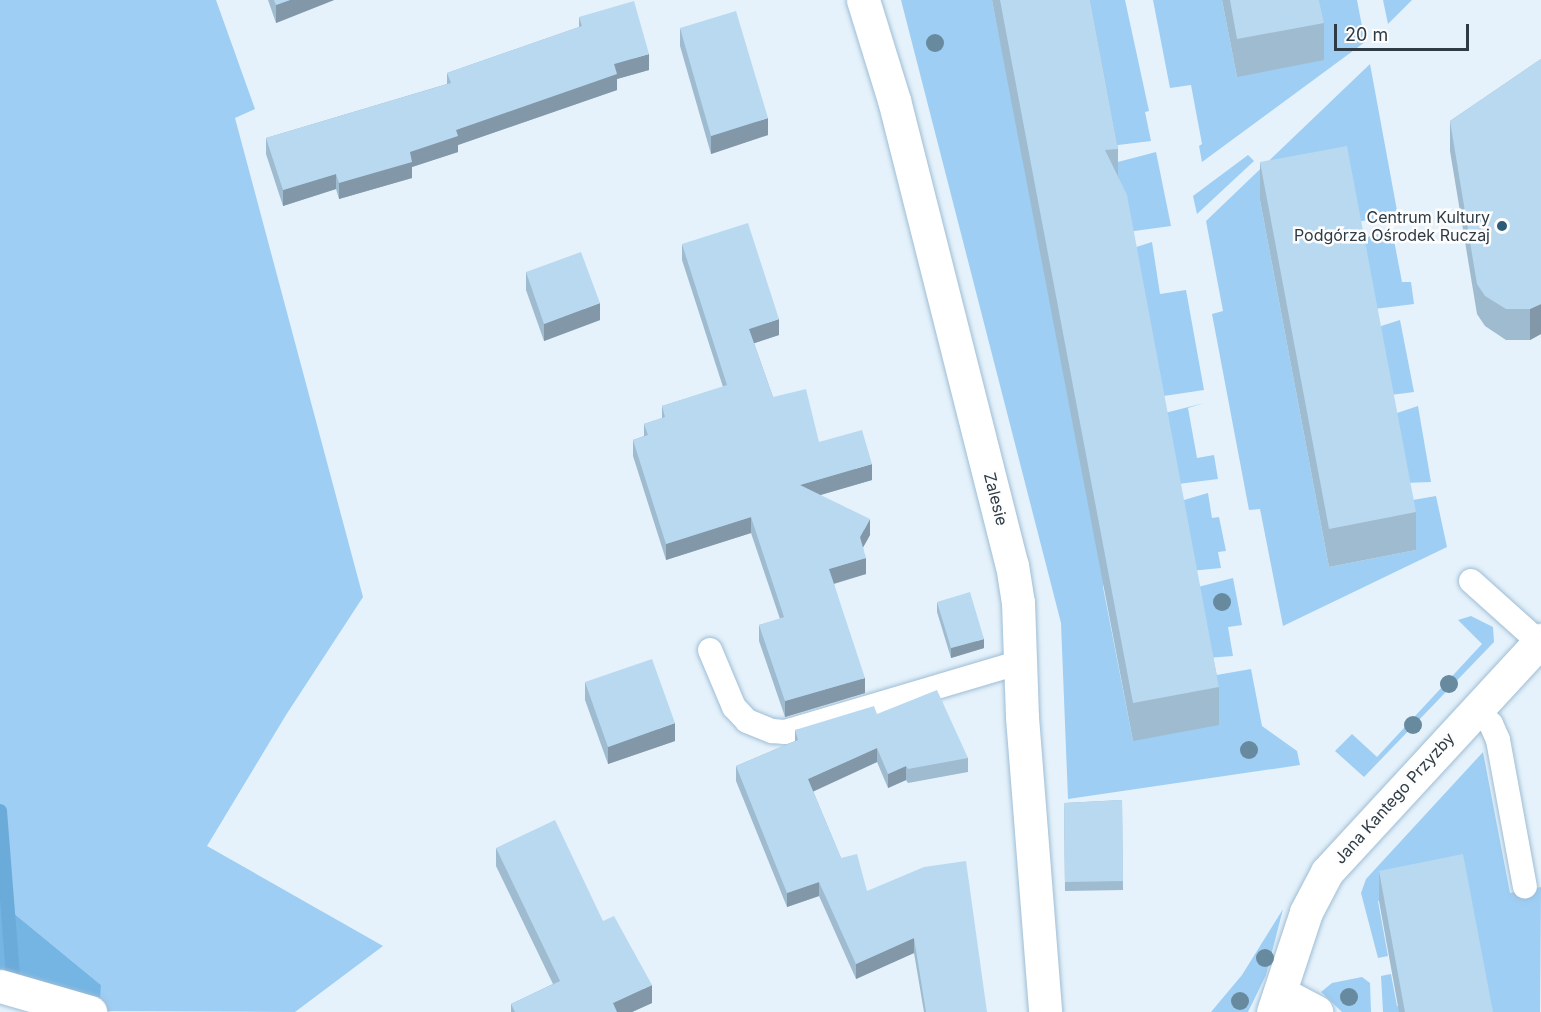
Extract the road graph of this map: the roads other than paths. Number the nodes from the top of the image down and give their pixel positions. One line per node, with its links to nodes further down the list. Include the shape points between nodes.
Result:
1 (862, 0): 5 (street, Zalesie, via 894,100 1012,566)
2 (1471, 581): 3 (lane)
3 (1540, 642): 6 (street, Jana Kantego Przyzby)
4 (710, 650): 5 (lane, via 734,707 759,727 779,732)
5 (1022, 662): 11 (street, Zalesie)
6 (1475, 710): 7 (lane, via 1491,724 1498,740); 9 (street, Jana Kantego Przyzby, via 1327,872 1306,912)
7 (1525, 887)
8 (0, 986): 10 (street)
9 (1277, 1002): 12 (street)
10 (90, 1012)
11 (1045, 1012)
12 (1316, 1012)

